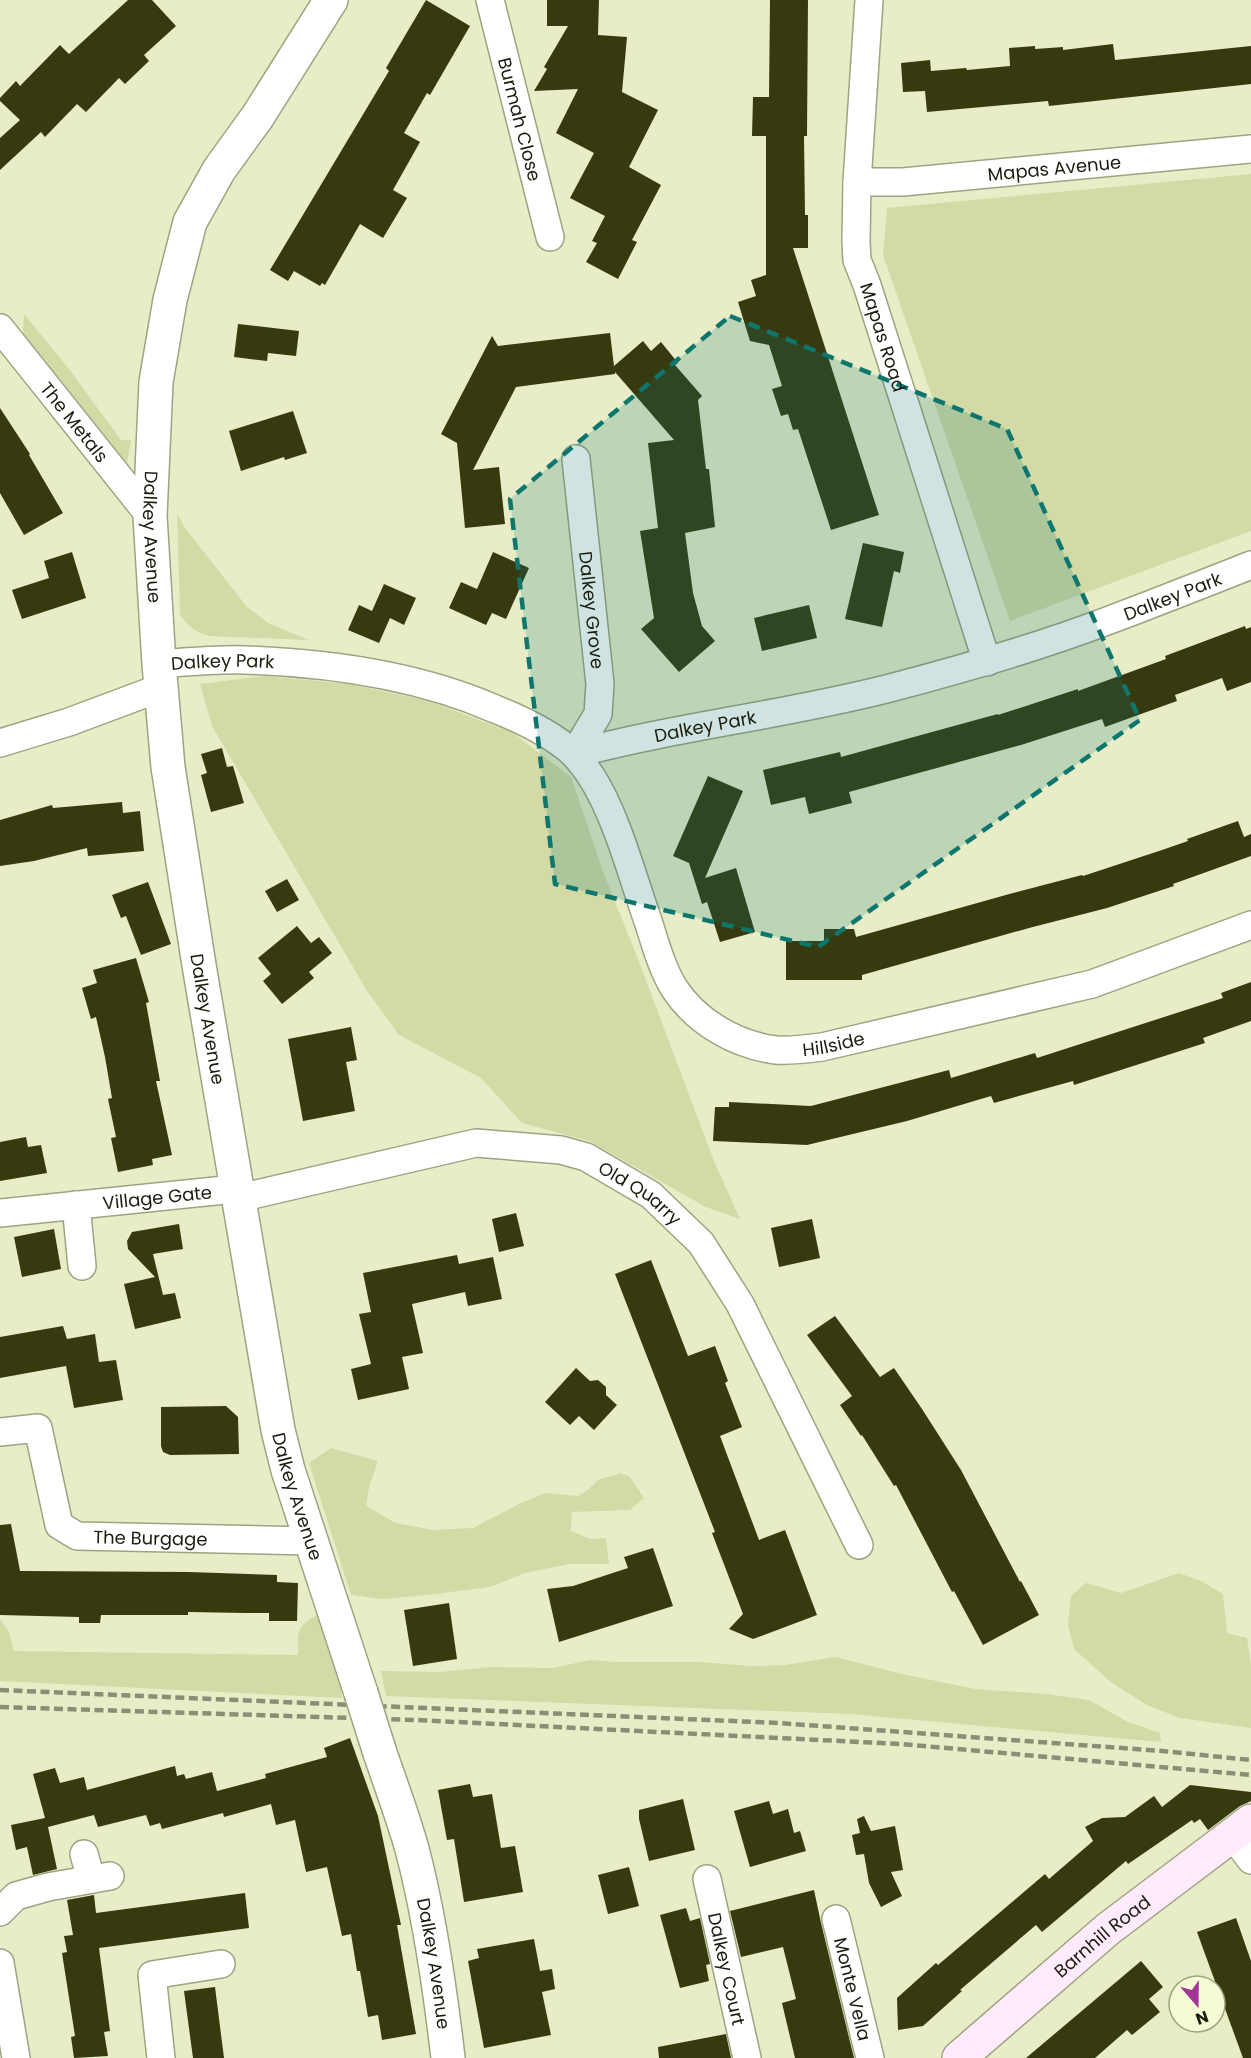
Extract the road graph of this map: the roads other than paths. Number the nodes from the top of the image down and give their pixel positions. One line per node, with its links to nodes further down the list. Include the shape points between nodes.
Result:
1 (331, 0): 9 (street, Dalkey Avenue, via 219,170 190,222 170,300 156,382)
2 (490, 0): 6 (street, Burmah Close)
3 (869, 0): 5 (street, Mapas Road)
4 (1251, 149): 5 (street, Mapas Avenue, via 903,182)
5 (857, 182): 11 (street, Mapas Road, via 857,260)
6 (550, 237)
7 (0, 328): 9 (street, The Metals)
8 (576, 459): 14 (street, Dalkey Grove, via 600,684 598,714)
9 (150, 516): 12 (street, Dalkey Avenue)
10 (1251, 565): 11 (street, Dalkey Park, via 1106,622)
11 (987, 662): 14 (street, Dalkey Park, via 888,689)
12 (160, 676): 13 (street, Dalkey Park, via 69,722); 14 (street, Dalkey Park, via 244,660 361,670 478,701 560,742); 16 (street, Dalkey Avenue, via 168,766)
13 (0, 743)
14 (574, 754): 15 (street, Hillside, via 591,776 610,814 675,988 706,1022 754,1045 775,1050 822,1047 1092,984)
15 (1251, 925)
16 (238, 1192): 17 (street, Village Gate, via 225,1190); 21 (street, Dalkey Avenue, via 278,1430); 22 (street, Old Quarry, via 252,1195 476,1143 561,1149 586,1157 651,1195 701,1243 740,1304)
17 (76, 1205): 18 (street, Village Gate); 19 (street, Village Gate)
18 (0, 1213)
19 (82, 1266)
20 (0, 1432): 21 (street, The Burgage, via 38,1428 59,1525 77,1536)
21 (310, 1540): 33 (street, Dalkey Avenue, bridge, via 402,1816 419,1879)
22 (859, 1545)
23 (1241, 1828): 24 (street); 36 (main road, Barnhill Road, via 1108,1929)
24 (1251, 1860)
25 (95, 1870): 27 (street, via 16,1896)
26 (707, 1879): 34 (street, Dalkey Court)
27 (0, 1912)
28 (836, 1919): 35 (street, Monte Vella)
29 (0, 1963): 31 (street)
30 (221, 1964): 32 (street, via 152,1975)
31 (11, 2055)
32 (161, 2058)
33 (448, 2058)
34 (747, 2058)
35 (870, 2058)
36 (959, 2058)

